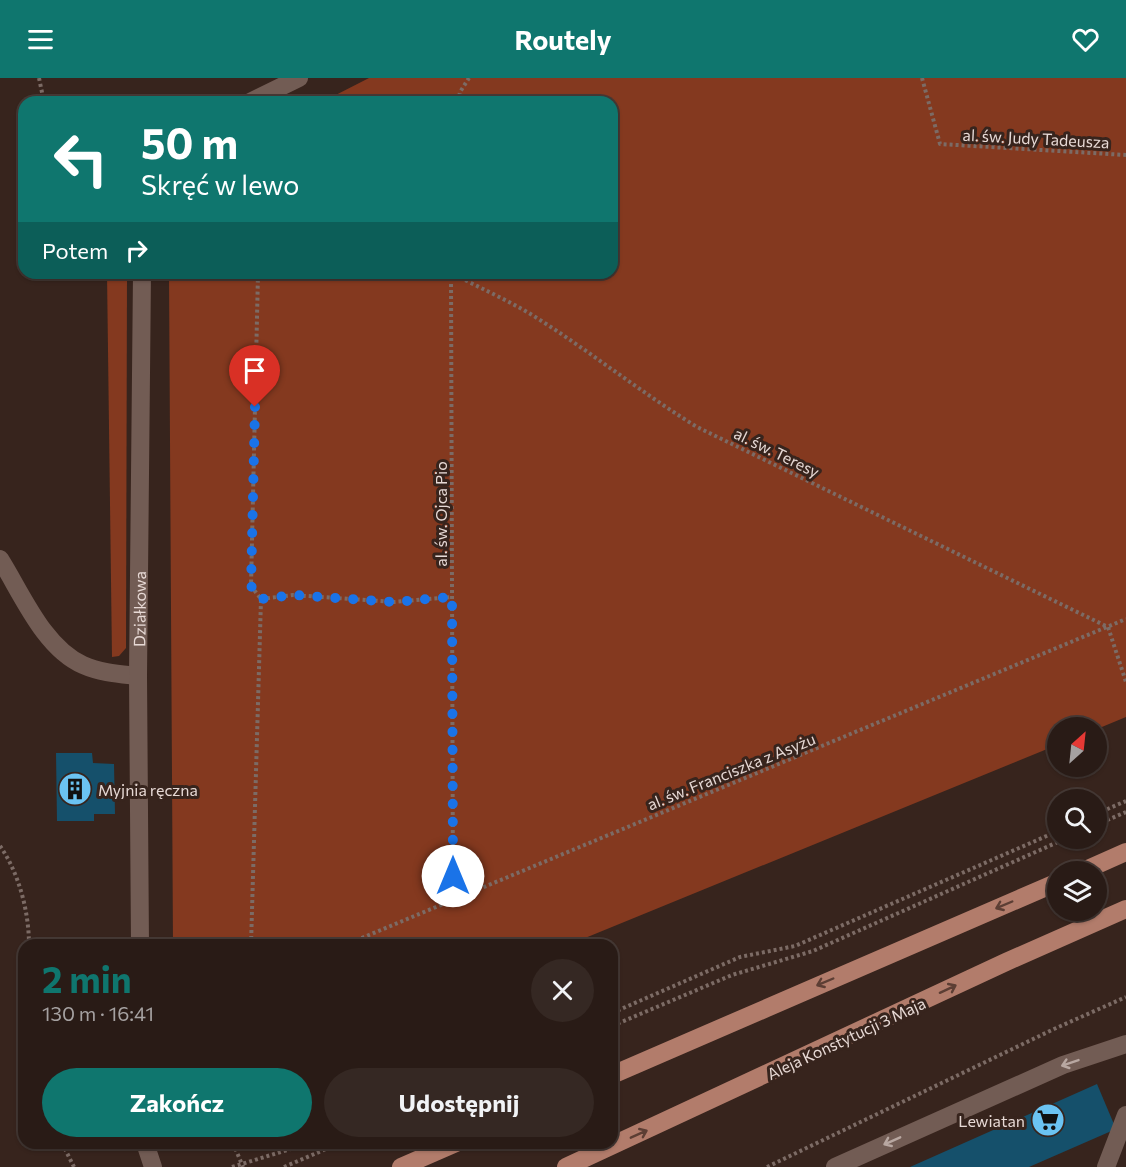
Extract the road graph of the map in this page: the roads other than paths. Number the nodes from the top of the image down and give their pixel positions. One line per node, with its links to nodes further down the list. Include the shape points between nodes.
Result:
1 (299, 78): 2 (street)
2 (262, 96)
3 (142, 279): 5 (street, Działkowa)
4 (0, 559): 5 (street, via 65,654 103,672)
5 (138, 676): 10 (street, Działkowa)
6 (1126, 852): 7 (main road)
7 (1106, 861)
8 (1047, 887): 12 (main road, one-way to 12)
9 (1126, 909): 14 (main road, Aleja Konstytucji 3 Maja, one-way to 9)
10 (140, 939)
11 (1126, 1044): 21 (street, one-way to 21, via 1064,1065)
12 (618, 1072)
13 (1126, 1115): 22 (street)
14 (618, 1143)
15 (147, 1149): 18 (street)
16 (442, 1149): 19 (main road)
17 (605, 1149): 20 (main road, Aleja Konstytucji 3 Maja, one-way to 17)
18 (153, 1167)
19 (401, 1167)
20 (566, 1167)
21 (835, 1167)
22 (1107, 1167)

